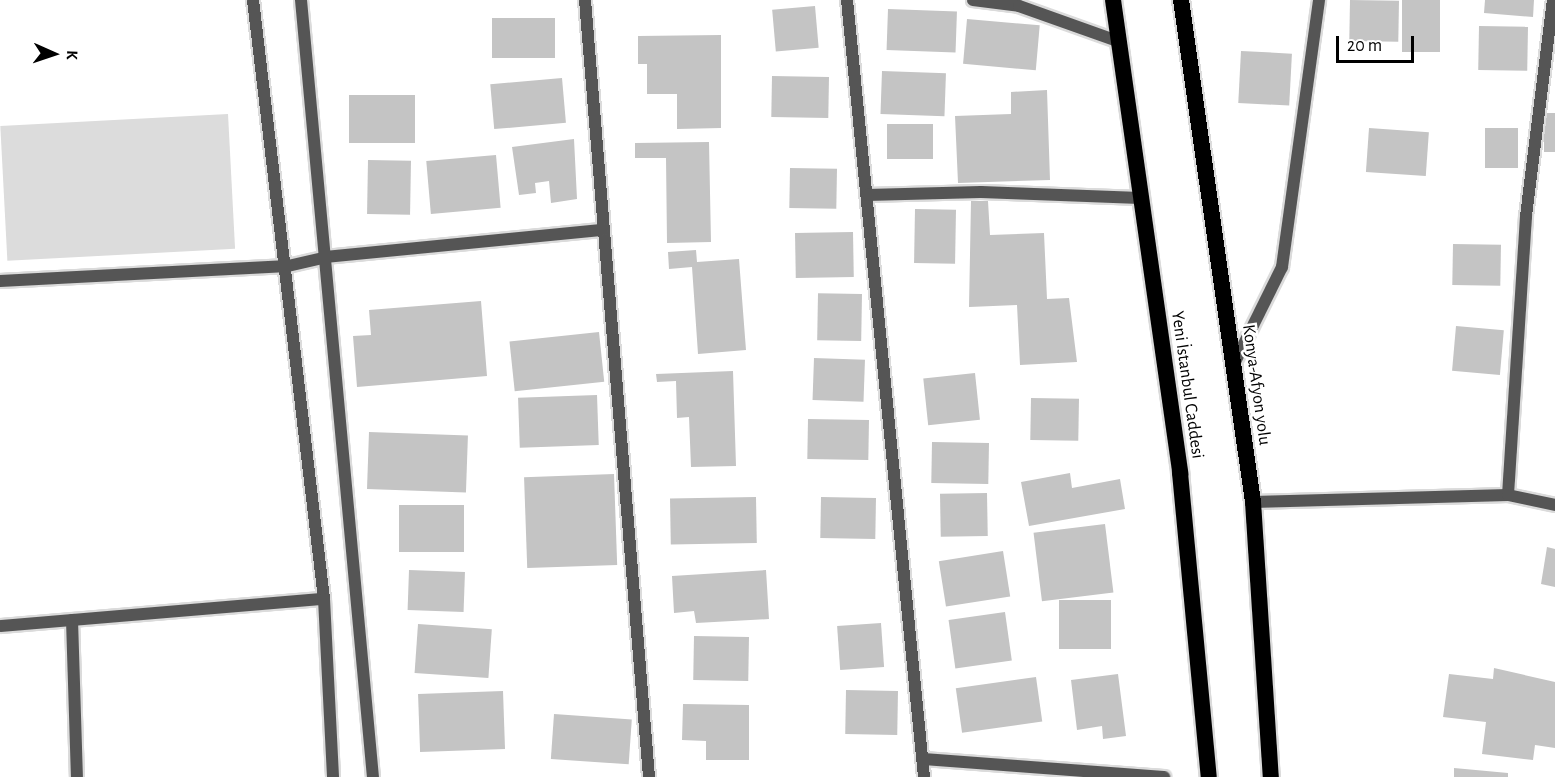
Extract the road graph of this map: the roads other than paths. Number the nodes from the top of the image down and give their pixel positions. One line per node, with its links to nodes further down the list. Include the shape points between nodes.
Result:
1 (253, 0): 15 (street)
2 (302, 0): 14 (street)
3 (585, 0): 13 (street)
4 (847, 0): 11 (street)
5 (973, 0): 10 (street, via 1019,6)
6 (1113, 0): 10 (highway, Yeni İstanbul Caddesi)
7 (1180, 0): 17 (highway, Konya-Afyon yolu)
8 (1319, 0): 17 (street, via 1282,267)
9 (1553, 0): 18 (street, via 1526,216)
10 (1120, 42): 12 (highway, Yeni İstanbul Caddesi)
11 (867, 195): 12 (street, via 981,192); 24 (street)
12 (1140, 198): 31 (highway, Yeni İstanbul Caddesi, via 1180,473)
13 (603, 230): 14 (street); 28 (street)
14 (326, 257): 15 (street); 27 (street)
15 (288, 266): 16 (street); 21 (street)
16 (0, 281)
17 (1234, 364): 19 (highway, Konya-Afyon yolu)
18 (1508, 495): 19 (street); 20 (street)
19 (1253, 502): 32 (highway, Konya-Afyon yolu)
20 (1555, 505)
21 (324, 599): 22 (street); 26 (street)
22 (72, 620): 23 (street); 25 (street)
23 (0, 626)
24 (923, 759): 29 (street); 30 (street)
25 (76, 777)
26 (333, 777)
27 (373, 777)
28 (649, 777)
29 (924, 777)
30 (1164, 777)
31 (1209, 777)
32 (1271, 777)

